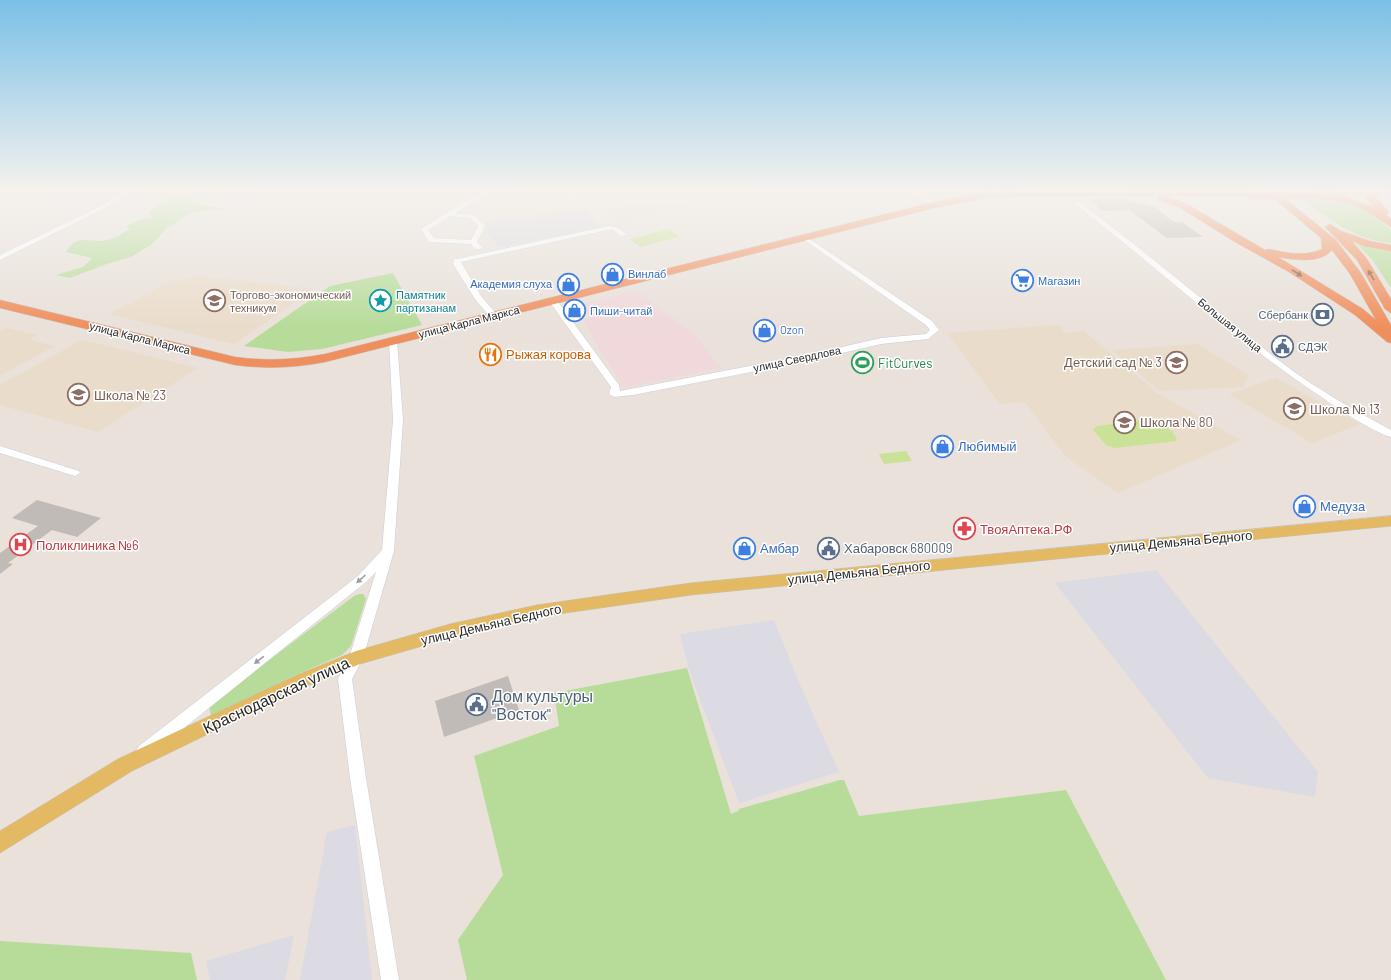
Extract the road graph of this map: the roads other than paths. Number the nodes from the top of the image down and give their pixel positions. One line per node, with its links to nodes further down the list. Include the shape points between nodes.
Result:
1 (45, 236): 16 (street)
2 (429, 236): 13 (street, via 432,240 446,242)
3 (477, 236): 13 (street)
4 (571, 236): 15 (street)
5 (814, 236): 12 (highway, улица Карла Маркса)
6 (1120, 236): 23 (street, Большая улица, via 1283,368 1339,405)
7 (1232, 236): 21 (highway, one-way to 21, via 1293,270 1359,312)
8 (1239, 236): 9 (highway, via 1263,251 1289,256 1321,253 1328,248)
9 (1326, 236): 21 (highway, via 1345,258)
10 (1339, 236): 19 (highway, one-way to 10, via 1362,259)
11 (1348, 236): 14 (highway, via 1357,241)
12 (805, 238): 17 (highway, улица Карла Маркса); 17 (street, улица Свердлова, via 929,323 935,330 928,336 881,341 812,357 614,394 616,387)
13 (473, 242): 15 (street)
14 (1391, 248)
15 (485, 254): 20 (street, via 457,261 457,264 478,297)
16 (0, 258)
17 (553, 301): 20 (highway, улица Карла Маркса)
18 (0, 304): 22 (highway, улица Карла Маркса, via 210,356 253,364 308,361)
19 (1391, 309)
20 (494, 316): 22 (highway, улица Карла Маркса)
21 (1391, 338)
22 (393, 341): 27 (street, Краснодарская улица, via 398,420)
23 (1391, 434)
24 (0, 449): 25 (street)
25 (76, 473)
26 (1391, 521): 28 (main road, улица Демьяна Бедного, via 691,589 537,611 450,631)
27 (388, 551): 28 (street, Краснодарская улица); 29 (street, one-way to 29, via 362,579)
28 (356, 658): 29 (main road, Краснодарская улица, via 303,680); 31 (street, via 345,679)
29 (125, 765): 30 (main road, Краснодарская улица)
30 (0, 843)
31 (390, 980)

